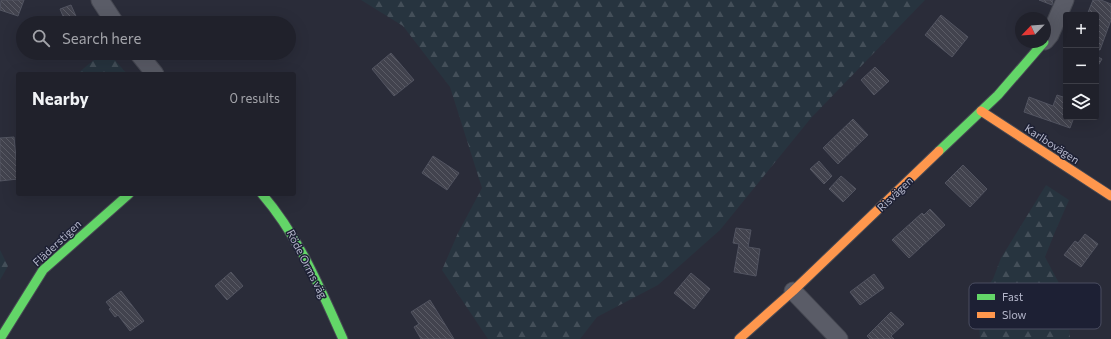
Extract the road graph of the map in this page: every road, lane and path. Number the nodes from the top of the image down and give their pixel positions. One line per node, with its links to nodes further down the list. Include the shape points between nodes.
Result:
1 (100, 0): 3 (street)
2 (1065, 0): 4 (street, Risvägen)
3 (110, 16)
4 (1051, 33)
5 (1038, 48): 8 (street, Risvägen)
6 (144, 60): 7 (street)
7 (153, 72)
8 (981, 111): 11 (street, Karlbovägen); 12 (street, Risvägen)
9 (127, 196): 13 (street, Fläderstigen, via 43,270)
10 (264, 196): 14 (street, Röde Orms väg, via 288,226)
11 (1111, 196)
12 (793, 291): 15 (street, Risvägen); 16 (street)
13 (0, 339)
14 (343, 339)
15 (739, 339)
16 (839, 339)

